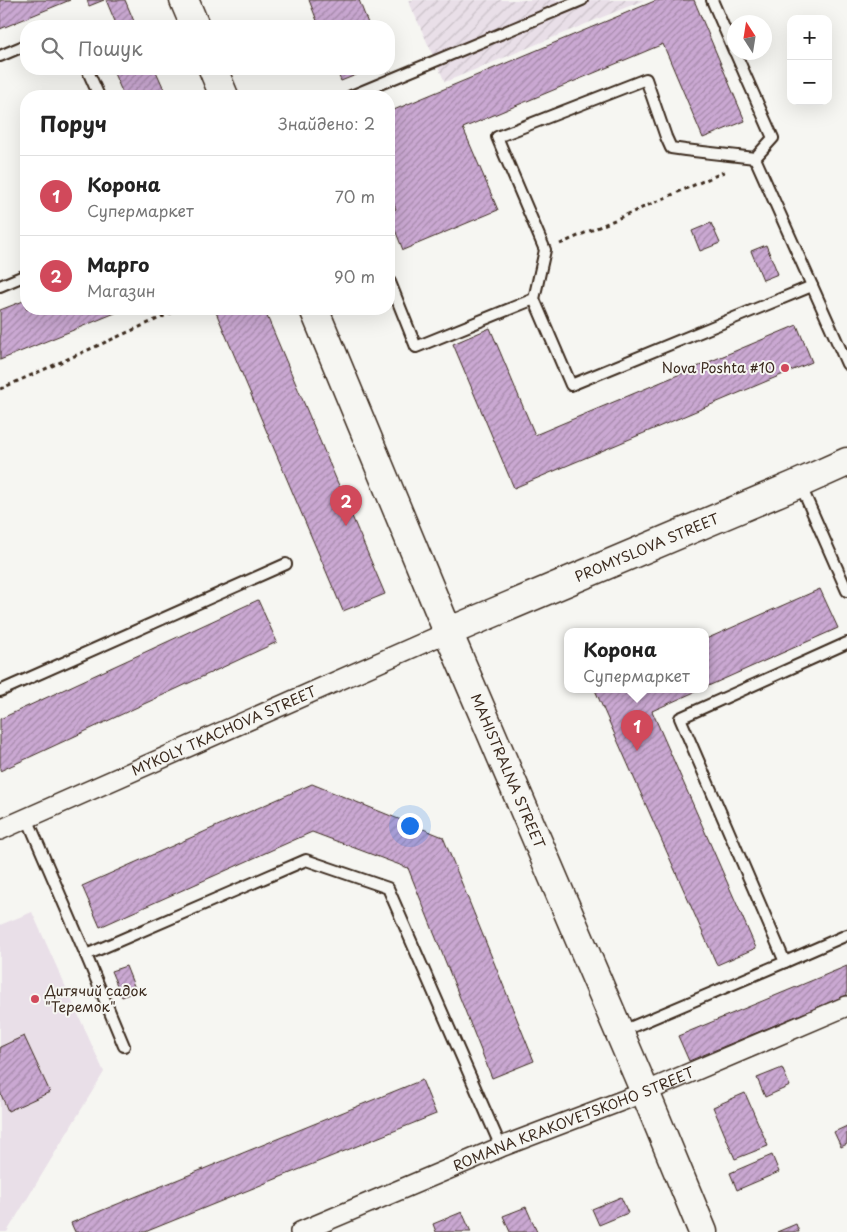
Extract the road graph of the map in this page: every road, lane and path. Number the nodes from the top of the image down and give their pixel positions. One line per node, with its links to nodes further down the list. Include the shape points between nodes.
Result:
1 (184, 0): 4 (street)
2 (582, 0): 13 (lane)
3 (712, 0): 5 (lane)
4 (192, 20)
5 (727, 34)
6 (20, 48): 7 (lane)
7 (0, 56)
8 (739, 60): 14 (lane, via 773,138)
9 (90, 75): 11 (lane)
10 (215, 75): 12 (street)
11 (96, 90)
12 (222, 90)
13 (365, 90)
14 (755, 158): 15 (path); 15 (lane, via 671,148 646,79 497,137); 18 (lane)
15 (545, 250): 20 (lane)
16 (20, 278): 17 (lane)
17 (0, 286)
18 (812, 286): 20 (lane, via 571,384); 23 (lane)
19 (395, 296): 20 (lane, via 416,347)
20 (534, 299)
21 (166, 315): 24 (path)
22 (320, 315): 29 (street, MAHISTRALNA STREET)
23 (847, 364)
24 (0, 389)
25 (847, 462): 26 (street, PROMYSLOVA STREET)
26 (800, 483): 28 (lane); 29 (street, PROMYSLOVA STREET)
27 (286, 564): 31 (lane)
28 (847, 590)
29 (448, 632): 32 (street, MYKOLY TKACHOVA STREET); 38 (street, MAHISTRALNA STREET)
30 (847, 644): 36 (lane, via 680,718)
31 (0, 691)
32 (27, 818): 33 (street, MYKOLY TKACHOVA STREET); 35 (lane)
33 (0, 830)
34 (847, 935): 36 (lane)
35 (86, 954): 39 (lane); 41 (lane, via 306,860 388,888)
36 (785, 962): 38 (lane)
37 (847, 1006): 40 (street, ROMANA KRAKOVETSKOHO STREET)
38 (619, 1032): 40 (street, MAHISTRALNA STREET)
39 (124, 1046)
40 (645, 1092): 41 (street, ROMANA KRAKOVETSKOHO STREET); 43 (street, MAHISTRALNA STREET)
41 (501, 1147): 42 (street, ROMANA KRAKOVETSKOHO STREET)
42 (300, 1232)
43 (703, 1232)

